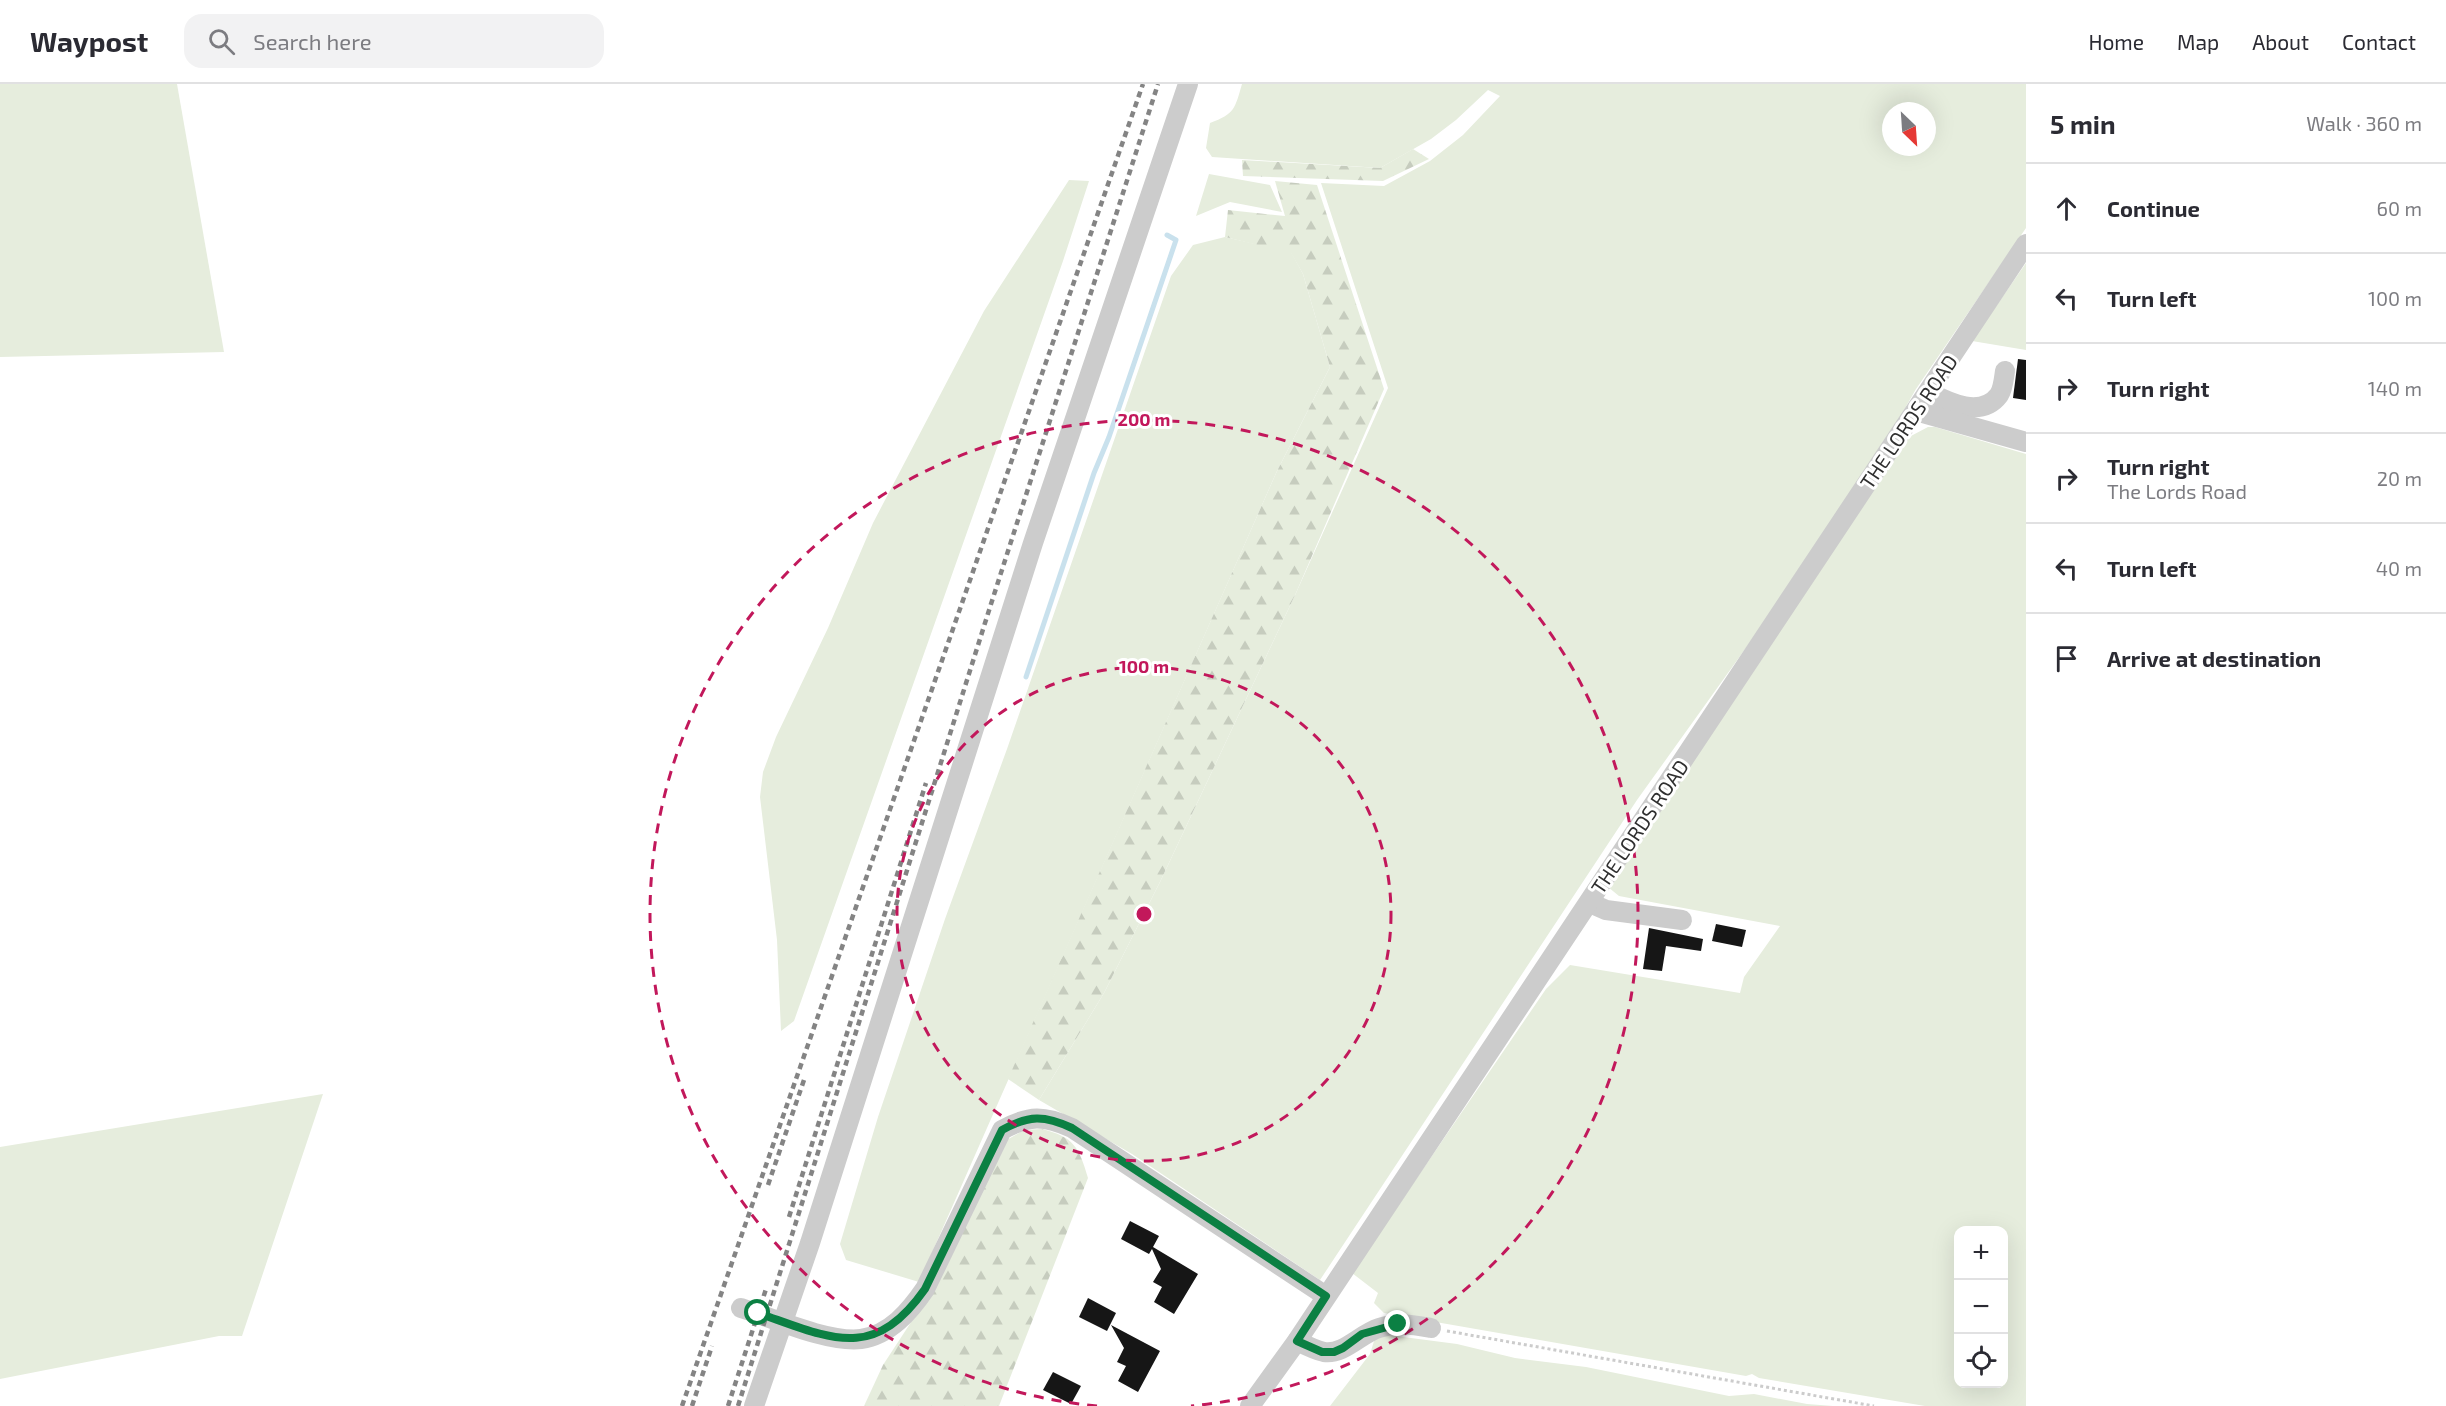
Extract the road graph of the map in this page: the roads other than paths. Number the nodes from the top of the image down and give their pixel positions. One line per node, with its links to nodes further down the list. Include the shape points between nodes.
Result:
1 (1188, 84): 11 (street, via 1033,543)
2 (2026, 244): 4 (street, THE LORDS ROAD)
3 (2005, 372): 4 (street, via 2000,394 1973,408)
4 (1928, 392): 5 (street, THE LORDS ROAD)
5 (1916, 411): 6 (street); 7 (street, THE LORDS ROAD)
6 (2026, 442)
7 (1590, 903): 8 (street, via 1606,910); 9 (street, THE LORDS ROAD)
8 (1682, 920)
9 (1326, 1296): 11 (street, via 1072,1128 1052,1119 1033,1118 1002,1130 925,1289 911,1310 895,1324 861,1339 834,1336); 13 (street, THE LORDS ROAD)
10 (741, 1308): 11 (street)
11 (782, 1321): 14 (street)
12 (1431, 1328): 13 (street, via 1398,1324 1379,1328 1334,1352 1322,1352)
13 (1297, 1341): 15 (street, THE LORDS ROAD)
14 (754, 1406)
15 (1250, 1406)

